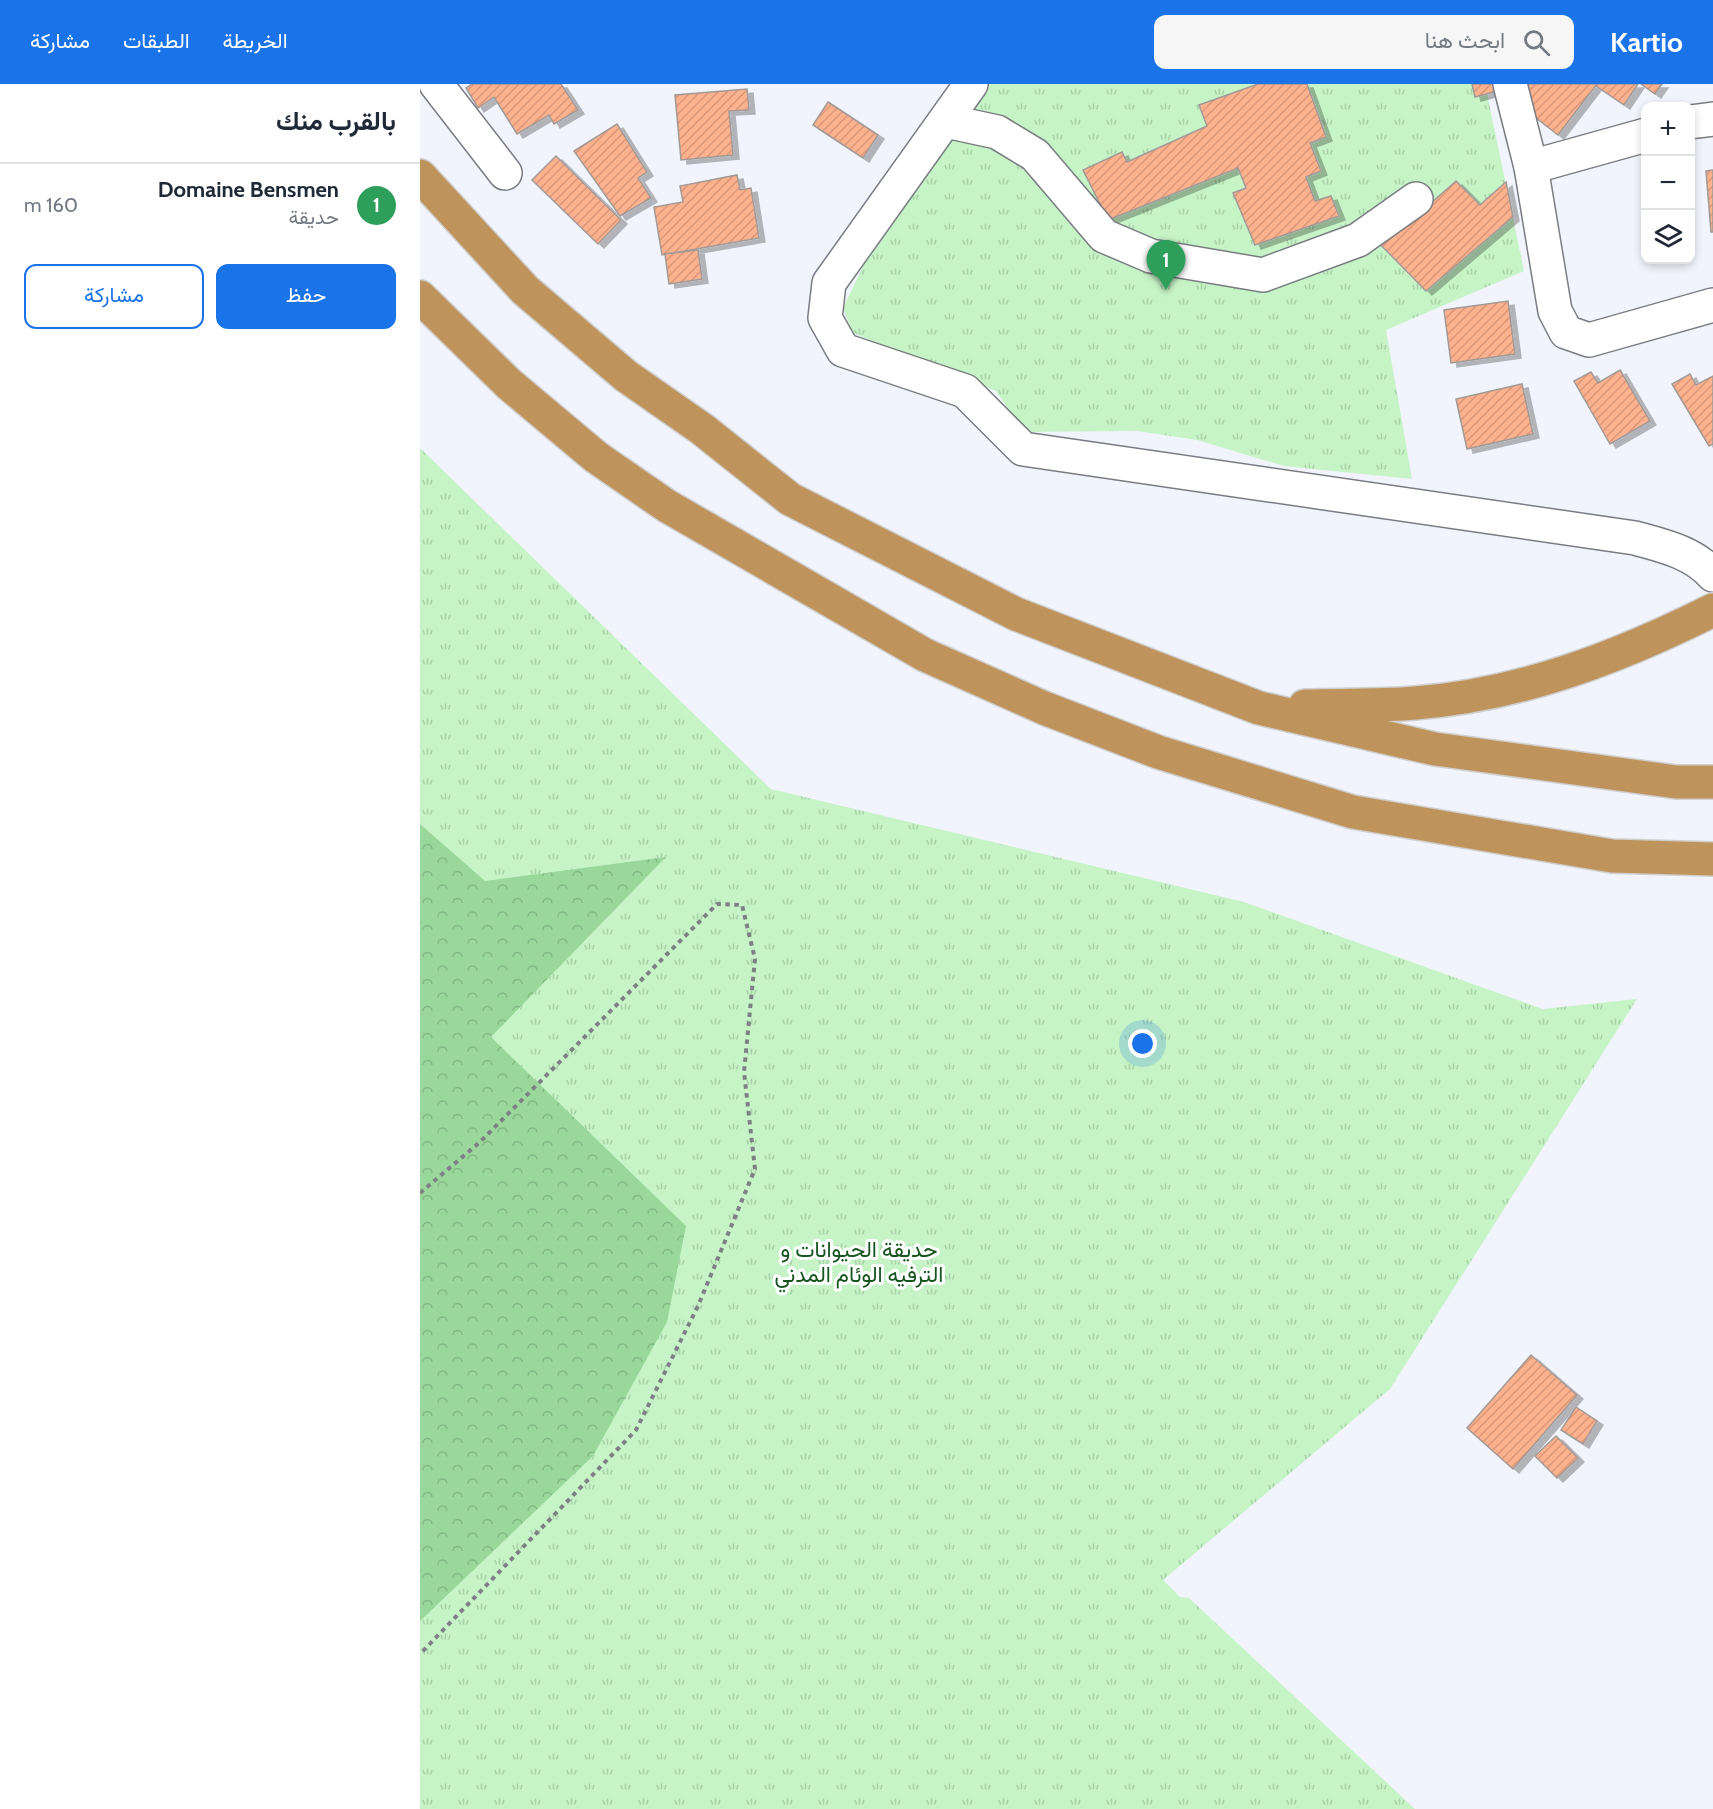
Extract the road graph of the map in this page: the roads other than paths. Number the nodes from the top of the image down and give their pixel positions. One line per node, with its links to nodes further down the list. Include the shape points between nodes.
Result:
1 (436, 84): 9 (street)
2 (971, 84): 5 (street)
3 (1510, 84): 8 (street)
4 (1713, 119): 6 (street)
5 (946, 121): 11 (street, via 997,132 1035,155 1104,236 1151,256 1263,275 1358,240); 14 (street, via 830,283 825,318 843,350 965,392 1023,449 1635,538 1679,550 1706,566)
6 (1695, 121)
7 (1641, 136): 8 (street)
8 (1531, 167): 13 (street, via 1555,312 1566,332 1589,340)
9 (505, 173)
10 (420, 176): 16 (highway, via 525,290 626,376 702,429 790,499 1016,614)
11 (1416, 199)
12 (420, 297): 18 (highway, via 509,384 596,457 667,506 925,656 1044,708 1158,752 1353,812 1612,856)
13 (1713, 304)
14 (1713, 575)
15 (1713, 610): 16 (highway, via 1640,646 1506,689 1416,703)
16 (1259, 708): 17 (highway, via 1435,749 1676,782)
17 (1713, 782)
18 (1713, 859)

